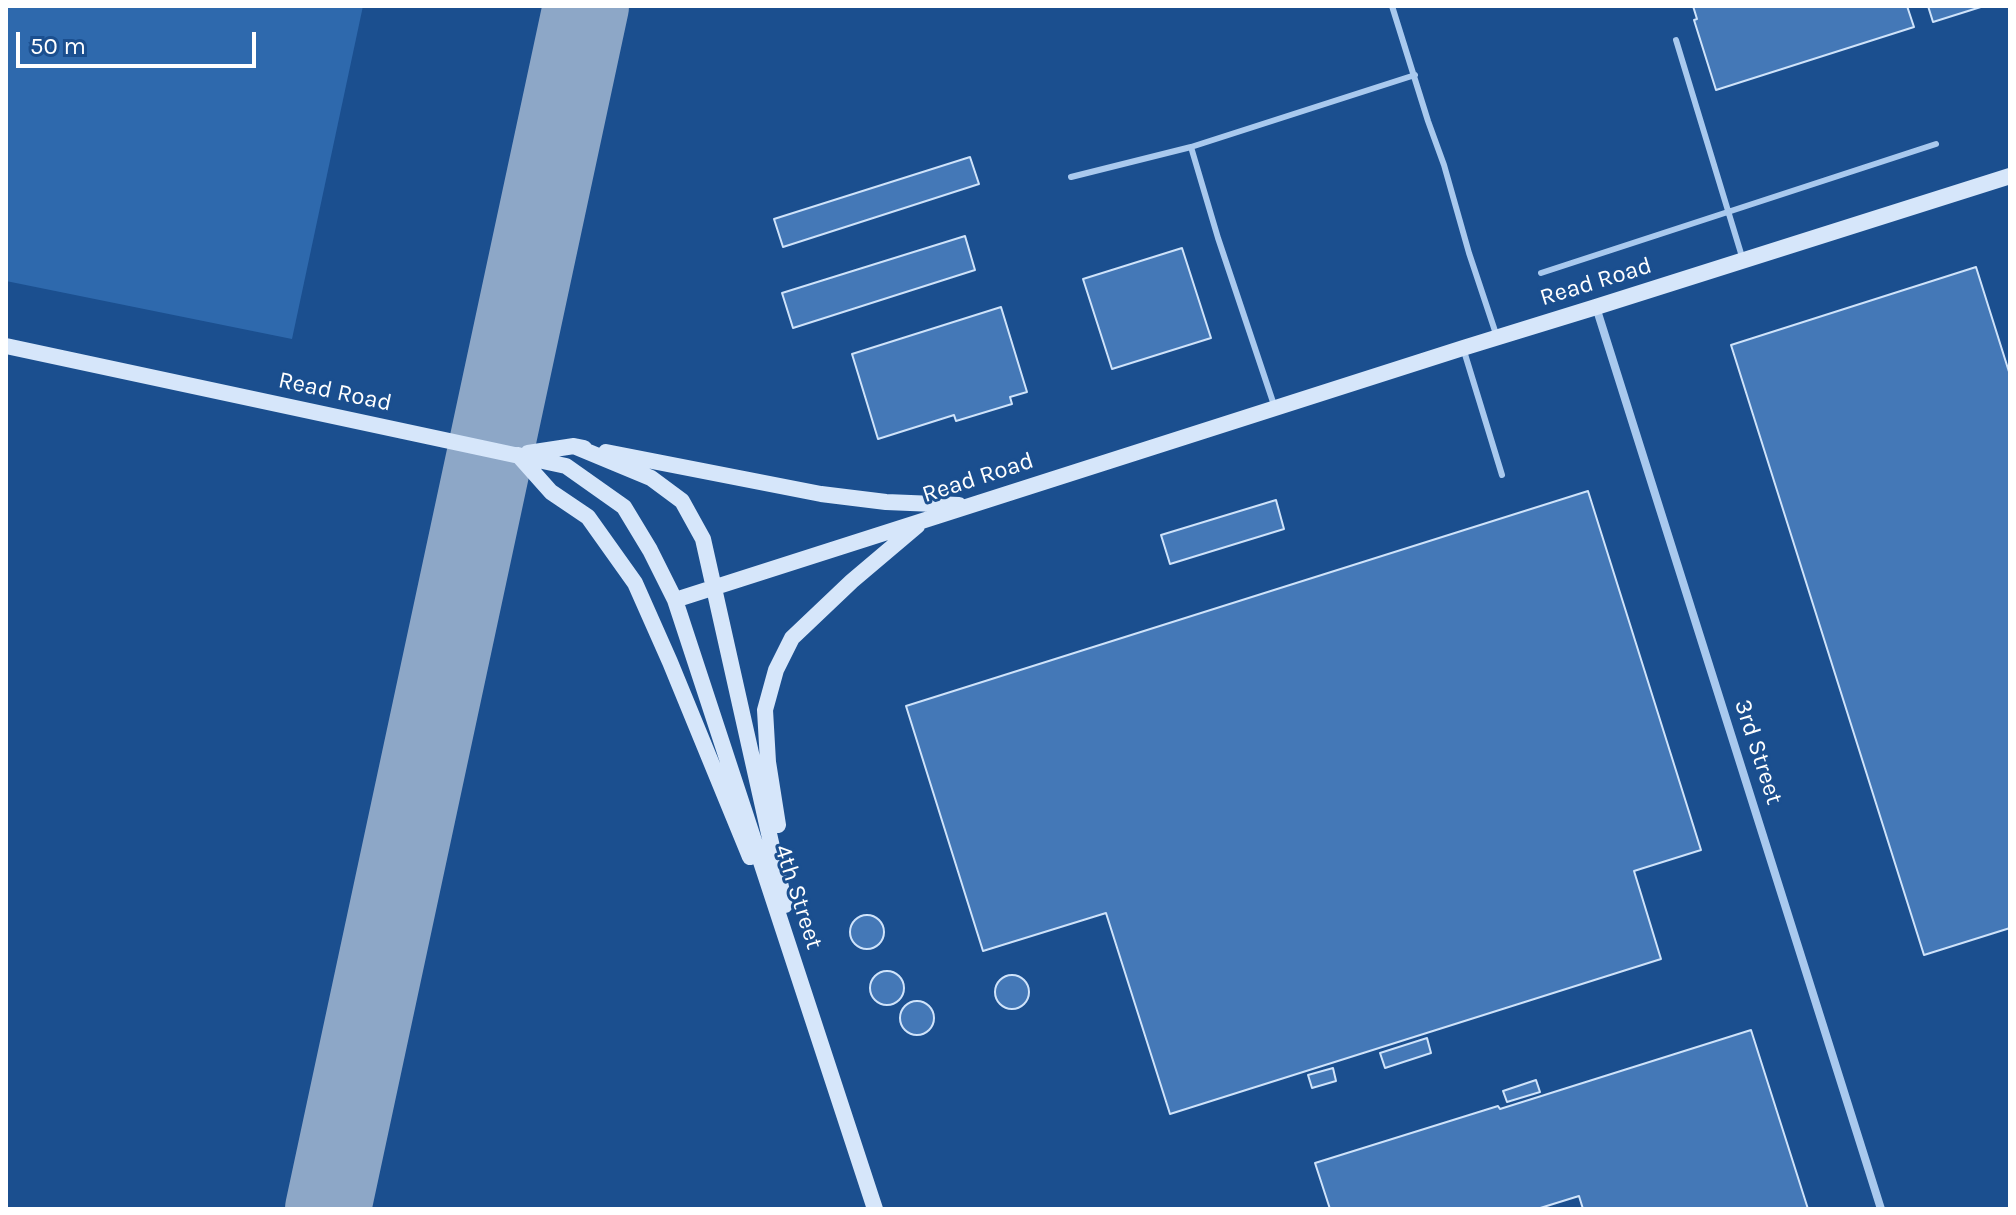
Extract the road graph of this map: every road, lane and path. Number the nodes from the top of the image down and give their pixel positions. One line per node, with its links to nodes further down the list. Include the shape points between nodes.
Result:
1 (1392, 6): 3 (lane)
2 (1676, 40): 8 (lane)
3 (1415, 75): 5 (lane); 12 (lane)
4 (1936, 144): 8 (lane)
5 (1191, 147): 7 (lane); 15 (lane)
6 (2010, 176): 9 (main road, Read Road)
7 (1071, 177)
8 (1728, 211): 9 (lane); 10 (lane)
9 (1743, 260): 11 (main road, Read Road)
10 (1541, 273)
11 (1596, 307): 12 (main road, Read Road); 25 (street, 3rd Street)
12 (1497, 337): 14 (main road, Read Road)
13 (6, 346): 17 (main road, Read Road)
14 (1463, 348): 15 (main road, Read Road); 18 (lane)
15 (1275, 408): 19 (main road, Read Road)
16 (574, 446): 17 (main road); 19 (main road, via 821,494); 21 (main road, via 651,478 682,501 703,539)
17 (518, 455): 22 (main road, Read Road, via 566,466 624,507); 23 (main road, via 551,492 588,517 635,583)
18 (1502, 475)
19 (970, 505): 20 (main road, Read Road)
20 (925, 520): 21 (main road, Read Road); 23 (main road, via 792,638 765,710 768,762)
21 (715, 587): 22 (main road, Read Road); 23 (main road)
22 (675, 600): 23 (main road, 4th Street)
23 (804, 992): 24 (main road, 4th Street)
24 (875, 1209)
25 (1881, 1209)

